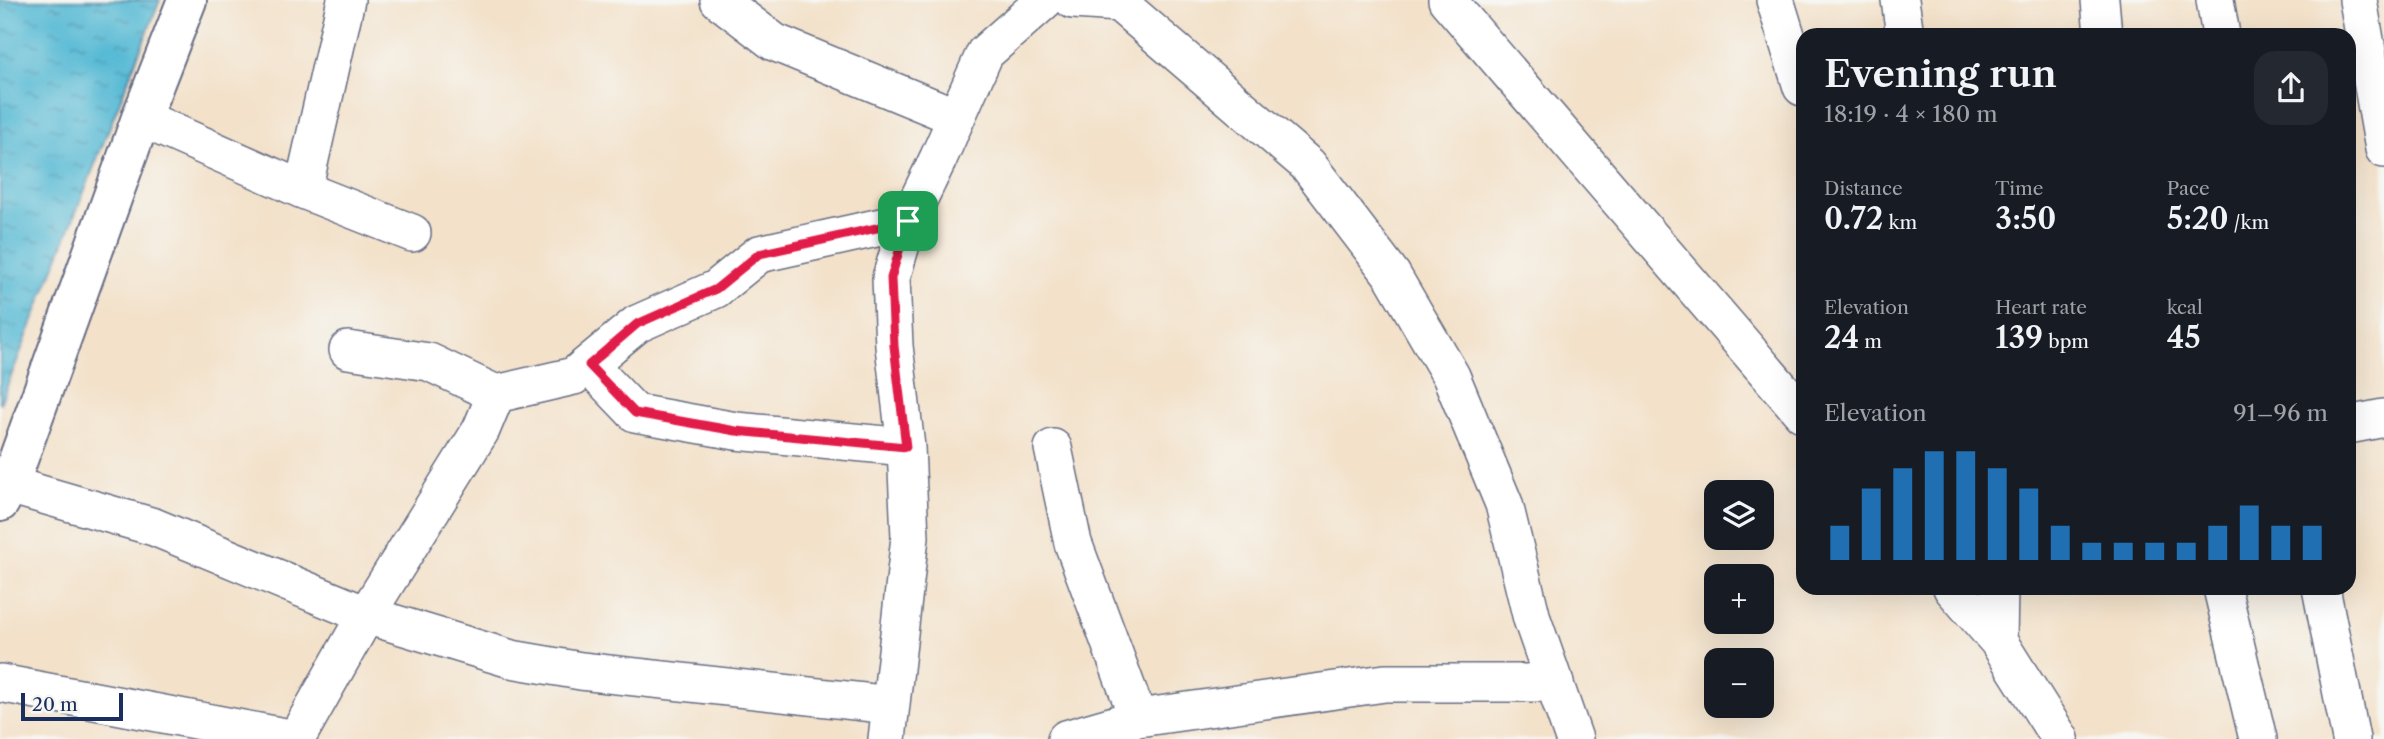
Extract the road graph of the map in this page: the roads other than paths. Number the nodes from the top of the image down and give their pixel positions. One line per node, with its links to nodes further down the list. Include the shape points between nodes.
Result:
1 (187, 0): 17 (street)
2 (346, 0): 19 (street)
3 (719, 0): 16 (street, via 774,42)
4 (1045, 0): 16 (street, via 985,53)
5 (1073, 0): 38 (street, via 1119,3 1308,165 1392,275 1451,376 1504,503 1532,619)
6 (1447, 0): 25 (street)
7 (1775, 0): 15 (street)
8 (1900, 0): 12 (street)
9 (2099, 0): 13 (street)
10 (2215, 0): 14 (street)
11 (2358, 0): 18 (street)
12 (1904, 28)
13 (2102, 28)
14 (2220, 28)
15 (1796, 67)
16 (956, 117): 20 (street)
17 (141, 118): 19 (street); 30 (street)
18 (2384, 149)
19 (303, 190): 21 (street)
20 (908, 221): 23 (street, via 759,254 716,289 637,324); 28 (street, via 891,278)
21 (411, 233)
22 (348, 350): 24 (street, via 429,362)
23 (589, 365): 24 (street, via 574,376); 28 (street, via 635,413 736,431)
24 (496, 394): 35 (street, via 481,430)
25 (1796, 406)
26 (2384, 418): 27 (street)
27 (2356, 423)
28 (906, 447): 40 (street, via 910,537)
29 (1053, 448): 39 (street, via 1073,543)
30 (4, 494): 35 (street, via 154,527)
31 (1958, 595): 36 (street)
32 (1999, 595): 36 (street)
33 (2224, 595): 45 (street)
34 (2322, 595): 46 (street)
35 (366, 615): 40 (street, via 511,659); 41 (street)
36 (1998, 641): 44 (street)
37 (0, 683): 41 (street)
38 (1555, 683): 39 (street, via 1385,682); 43 (street)
39 (1138, 718): 42 (street)
40 (889, 722)
41 (296, 739)
42 (1066, 739)
43 (1574, 739)
44 (2060, 739)
45 (2258, 739)
46 (2351, 739)

